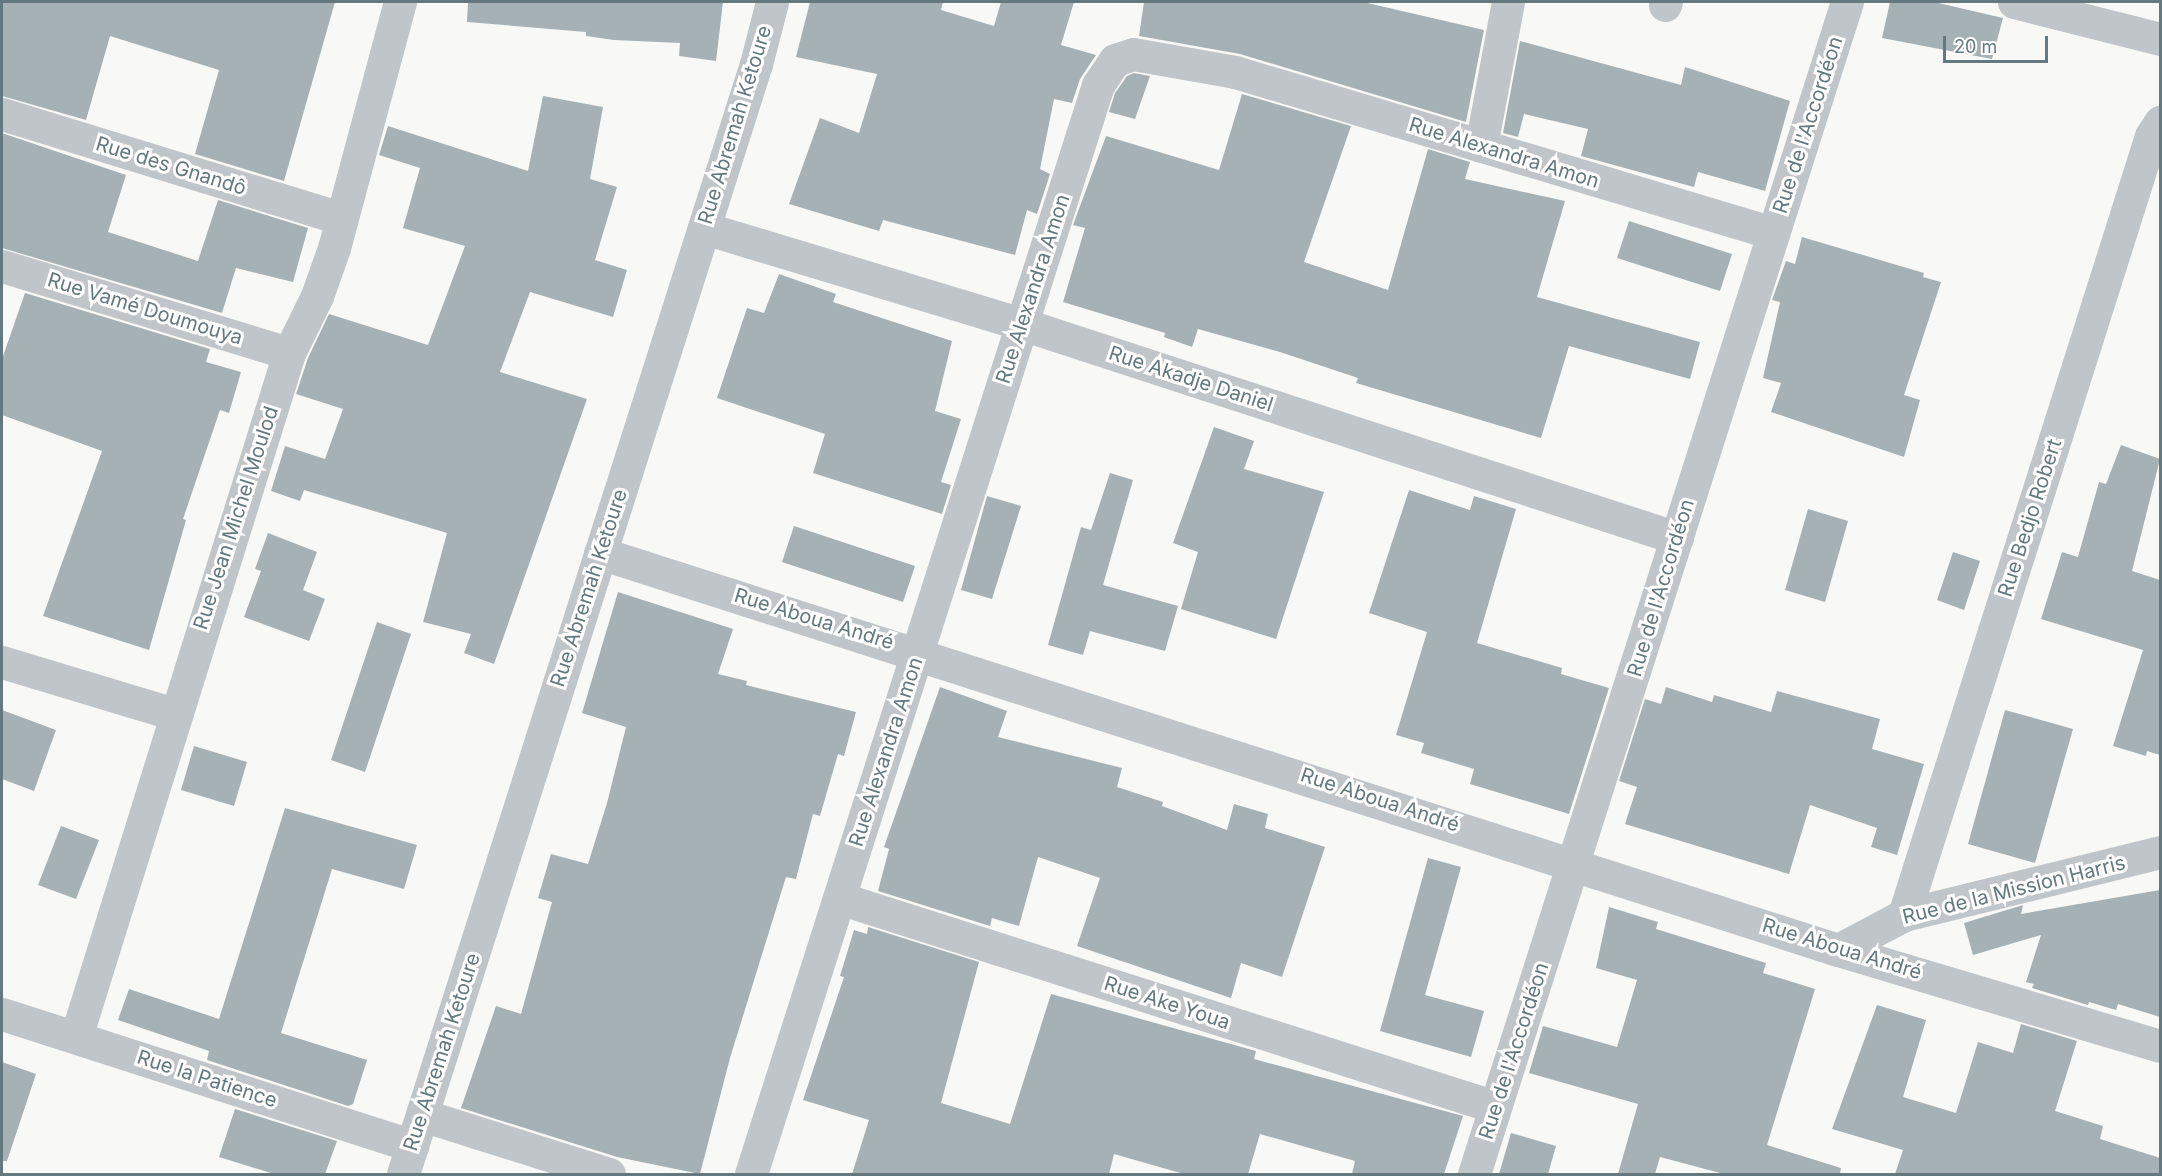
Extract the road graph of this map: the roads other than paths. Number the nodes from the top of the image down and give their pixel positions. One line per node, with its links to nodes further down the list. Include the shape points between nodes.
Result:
1 (400, 2): 10 (street, Rue Jean Michel Moulod)
2 (772, 2): 11 (street, Rue Abremah Ketoure)
3 (1509, 2): 9 (street)
4 (1847, 2): 12 (street, Rue de l'Accordéon)
5 (2014, 2): 6 (street)
6 (2160, 39)
7 (2, 114): 10 (street, Rue des Gnandô)
8 (2160, 122): 24 (street, Rue Bedjo Robert, via 2151,136)
9 (1481, 146): 12 (street, Rue Alexandra Amon); 14 (street, Rue Alexandra Amon, via 1235,72 1133,54 1115,60 1098,85)
10 (341, 218): 15 (street, Rue Jean Michel Moulod, via 317,296)
11 (704, 228): 14 (street, Rue Akadje Daniel); 17 (street, Rue Abremah Ketoure)
12 (1773, 233): 16 (street, Rue de l'Accordéon)
13 (2, 266): 15 (street, Rue Vamé Doumouya)
14 (1022, 324): 16 (street, Rue Akadje Daniel); 18 (street, Rue Alexandra Amon)
15 (288, 352): 20 (street, Rue Jean Michel Moulod)
16 (1677, 538): 22 (street, Rue de l'Accordéon)
17 (600, 553): 18 (street, Rue Aboua André); 30 (street, Rue Abremah Ketoure)
18 (918, 652): 22 (street, Rue Aboua André); 23 (street, Rue Alexandra Amon)
19 (2, 662): 20 (street)
20 (174, 714): 27 (street, Rue Jean Michel Moulod)
21 (2160, 852): 24 (street, Rue de la Mission Harris)
22 (1575, 863): 25 (street, Rue Aboua André); 29 (street, Rue de l'Accordéon)
23 (838, 898): 29 (street, Rue Ake Youa); 33 (street, Rue Alexandra Amon)
24 (1904, 915): 25 (street, Rue de la Mission Harris)
25 (1839, 950): 28 (street, Rue Aboua André)
26 (2, 1014): 27 (street, Rue la Patience)
27 (76, 1037): 31 (street, Rue la Patience)
28 (2160, 1046)
29 (1495, 1107): 34 (street, Rue de l'Accordéon)
30 (422, 1115): 31 (street, Rue Abremah Ketoure); 32 (street)
31 (408, 1160)
32 (609, 1174)
33 (752, 1174)
34 (1474, 1174)

